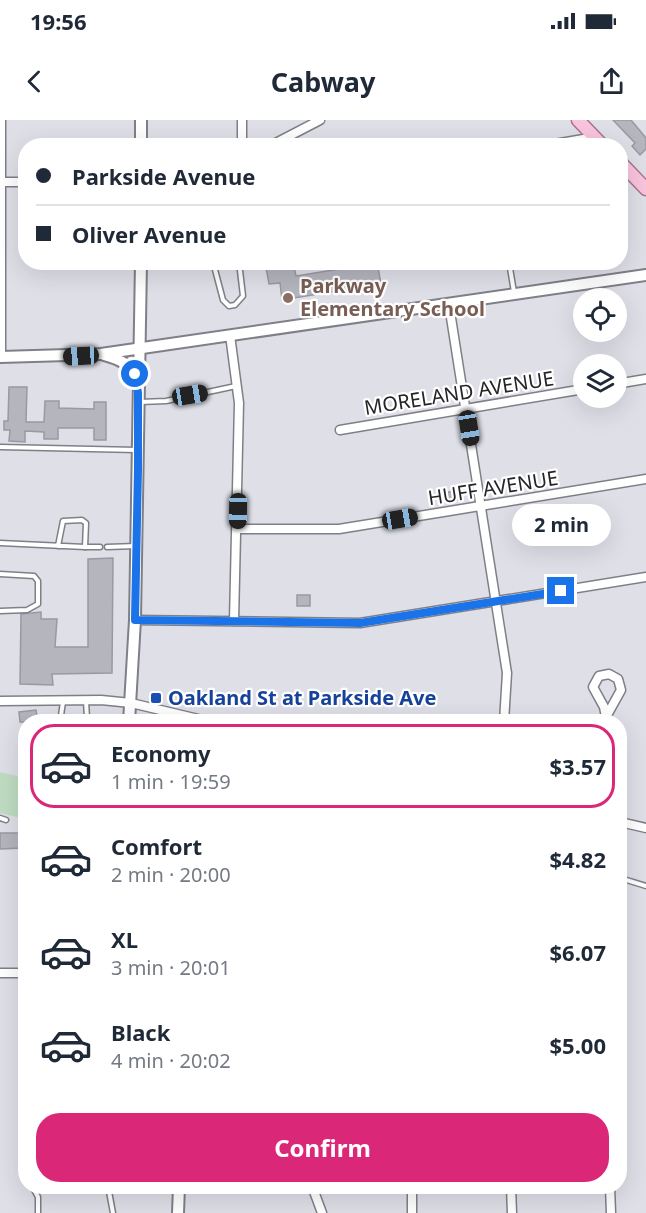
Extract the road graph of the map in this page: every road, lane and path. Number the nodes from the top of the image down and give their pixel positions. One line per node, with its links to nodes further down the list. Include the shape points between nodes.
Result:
1 (1, 120): 11 (street)
2 (141, 120): 6 (main road)
3 (242, 120): 7 (street)
4 (320, 120): 8 (street)
5 (578, 120): 9 (main road)
6 (141, 138)
7 (242, 138)
8 (285, 138)
9 (596, 138)
10 (628, 170): 13 (main road)
11 (0, 182): 12 (street); 24 (street)
12 (18, 182)
13 (646, 189)
14 (141, 270): 22 (main road)
15 (215, 270): 16 (lane, via 223,300 229,306 243,296)
16 (240, 270)
17 (510, 270): 19 (lane)
18 (646, 275): 19 (main road)
19 (514, 295): 20 (main road)
20 (448, 305): 21 (main road); 31 (street)
21 (230, 335): 22 (main road); 28 (street)
22 (141, 347): 23 (main road); 26 (main road)
23 (100, 354): 24 (main road); 26 (main road, via 123,362)
24 (1, 357)
25 (646, 379): 27 (street)
26 (138, 382): 30 (main road)
27 (627, 382)
28 (237, 386): 30 (lane, via 166,401); 37 (street)
29 (573, 391): 31 (street, MORELAND AVENUE)
30 (138, 402): 34 (main road)
31 (466, 408): 32 (street, MORELAND AVENUE); 36 (street)
32 (339, 430)
33 (0, 447): 34 (lane)
34 (138, 450): 40 (main road)
35 (646, 479): 36 (street, HUFF AVENUE)
36 (482, 506): 37 (street, HUFF AVENUE, via 339,530); 46 (street)
37 (237, 529): 49 (street)
38 (0, 543): 39 (lane)
39 (58, 546): 41 (lane); 41 (lane, via 63,521 82,520 86,523)
40 (136, 546): 43 (lane); 48 (main road)
41 (85, 547): 42 (lane)
42 (100, 547)
43 (107, 547)
44 (0, 574): 47 (lane, via 34,576 39,581 38,604 34,608)
45 (646, 577): 46 (street)
46 (497, 602): 49 (street, via 360,623); 58 (street, via 507,673)
47 (0, 611)
48 (135, 620): 49 (street); 53 (main road)
49 (234, 621)
50 (86, 700): 52 (street); 53 (street); 55 (lane)
51 (0, 701): 52 (street)
52 (63, 701): 54 (lane)
53 (131, 703): 56 (main road); 57 (street)
54 (61, 714)
55 (87, 714)
56 (130, 714)
57 (167, 714)
58 (504, 714)
59 (605, 714): 60 (street, via 593,687 599,676 609,674 618,679 621,690)
60 (608, 714)
61 (0, 818): 62 (lane)
62 (6, 820)
63 (627, 824): 64 (street)
64 (646, 828)
65 (627, 880): 66 (lane)
66 (646, 886)
67 (0, 973): 68 (street)
68 (18, 973)
69 (36, 1194): 76 (lane)
70 (109, 1194): 77 (lane)
71 (178, 1194): 78 (main road)
72 (315, 1194): 79 (street)
73 (412, 1194): 80 (street)
74 (511, 1194): 81 (street)
75 (610, 1194): 82 (street)
76 (38, 1213)
77 (113, 1213)
78 (178, 1213)
79 (322, 1213)
80 (412, 1213)
81 (512, 1213)
82 (611, 1213)

